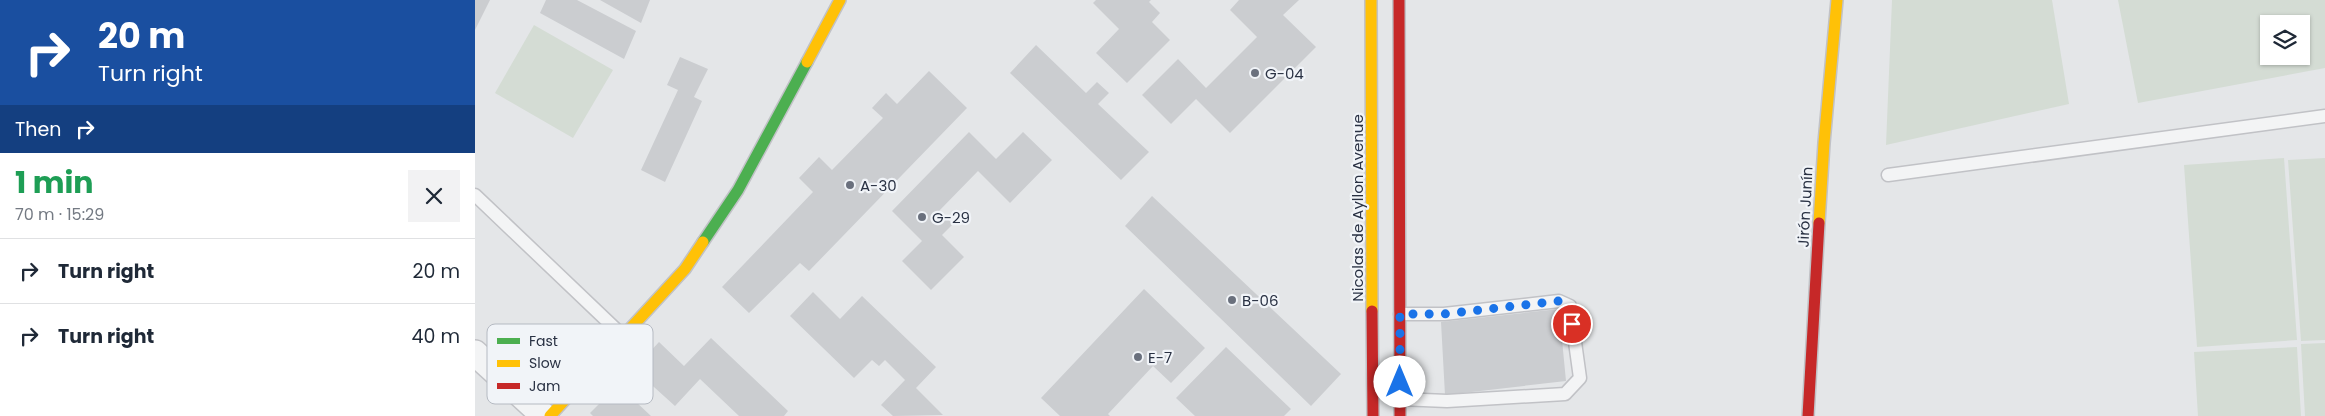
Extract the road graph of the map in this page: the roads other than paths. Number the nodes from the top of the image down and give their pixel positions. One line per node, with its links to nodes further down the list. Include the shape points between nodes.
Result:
1 (840, 0): 10 (street, via 738,190 685,269)
2 (1371, 0): 18 (street, Nicolas de Ayllon Avenue)
3 (1399, 0): 8 (street)
4 (1837, 0): 20 (street, Jirón Junín, via 1824,143)
5 (2325, 116): 6 (lane)
6 (1888, 175)
7 (475, 195): 9 (lane)
8 (1400, 314): 13 (street); 13 (lane, via 1444,314 1559,301 1570,306 1579,378 1565,394 1447,401)
9 (610, 324)
10 (636, 324)
11 (475, 353): 12 (street)
12 (487, 364)
13 (1400, 399): 19 (street)
14 (531, 404): 16 (street)
15 (561, 404): 17 (street)
16 (544, 416)
17 (550, 416)
18 (1373, 416)
19 (1400, 416)
20 (1808, 416)

